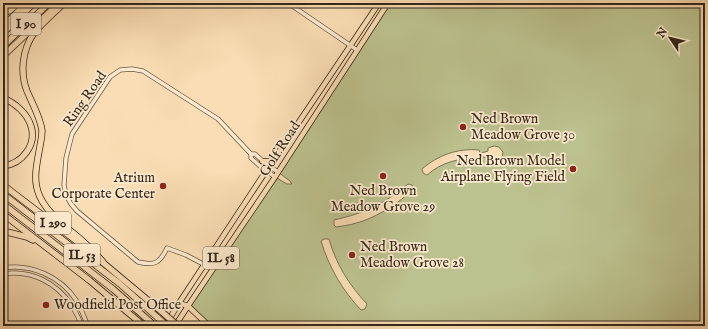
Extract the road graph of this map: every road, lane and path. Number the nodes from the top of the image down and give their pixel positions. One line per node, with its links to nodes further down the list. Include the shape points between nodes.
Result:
1 (20, 3): 10 (highway)
2 (27, 3): 11 (highway)
3 (34, 3): 12 (highway, I 90)
4 (49, 3): 13 (highway, I 90)
5 (59, 3): 16 (highway)
6 (64, 3): 32 (highway, via 35,33 24,60 26,90 42,131 35,172 36,185 49,211)
7 (288, 3): 14 (street)
8 (380, 3): 14 (main road, Golf Road / IL 58)
9 (388, 3): 15 (main road, Golf Road / IL 58)
10 (3, 13)
11 (3, 26)
12 (3, 33)
13 (3, 46)
14 (350, 46): 15 (street); 19 (main road, Golf Road / IL 58)
15 (357, 50): 24 (main road, Golf Road / IL 58)
16 (3, 56)
17 (3, 98): 21 (highway, via 24,113 31,126 32,135 26,154 14,163)
18 (251, 154): 20 (street, Ring Road, via 255,154); 23 (street, Ring Road, via 251,158); 33 (street, Ring Road, via 218,119 143,71 132,69 120,70 110,77 72,134 66,158 64,185 71,204 138,262 157,262 167,248)
19 (275, 159): 20 (main road); 22 (main road, Golf Road / IL 58)
20 (262, 161): 22 (street, Ring Road)
21 (3, 166)
22 (270, 166): 23 (main road, Golf Road / IL 58); 24 (street, Ring Road)
23 (266, 171): 25 (street, Ring Road); 33 (main road, Golf Road / IL 58)
24 (278, 172): 25 (main road, Golf Road / IL 58)
25 (275, 177): 37 (main road, Golf Road / IL 58)
26 (3, 185): 32 (highway, I 290)
27 (3, 194): 42 (highway, IL 53, bridge, via 120,284)
28 (3, 204): 38 (highway, IL 53, via 113,289)
29 (3, 214): 31 (highway, I 290)
30 (3, 231): 31 (highway, via 28,237)
31 (51, 250): 41 (highway, I 290)
32 (103, 262): 43 (highway, I 290, bridge)
33 (205, 265): 36 (main road, Golf Road / IL 58)
34 (3, 268): 40 (street, via 32,269 55,279 70,292)
35 (3, 274): 39 (street, via 32,275 49,283 58,289 73,307)
36 (179, 303): 37 (main road); 42 (main road, IL 58)
37 (188, 306): 43 (main road, IL 58); 44 (main road)
38 (154, 325)
39 (82, 326)
40 (88, 326)
41 (144, 326)
42 (166, 326)
43 (177, 326)
44 (209, 326)

